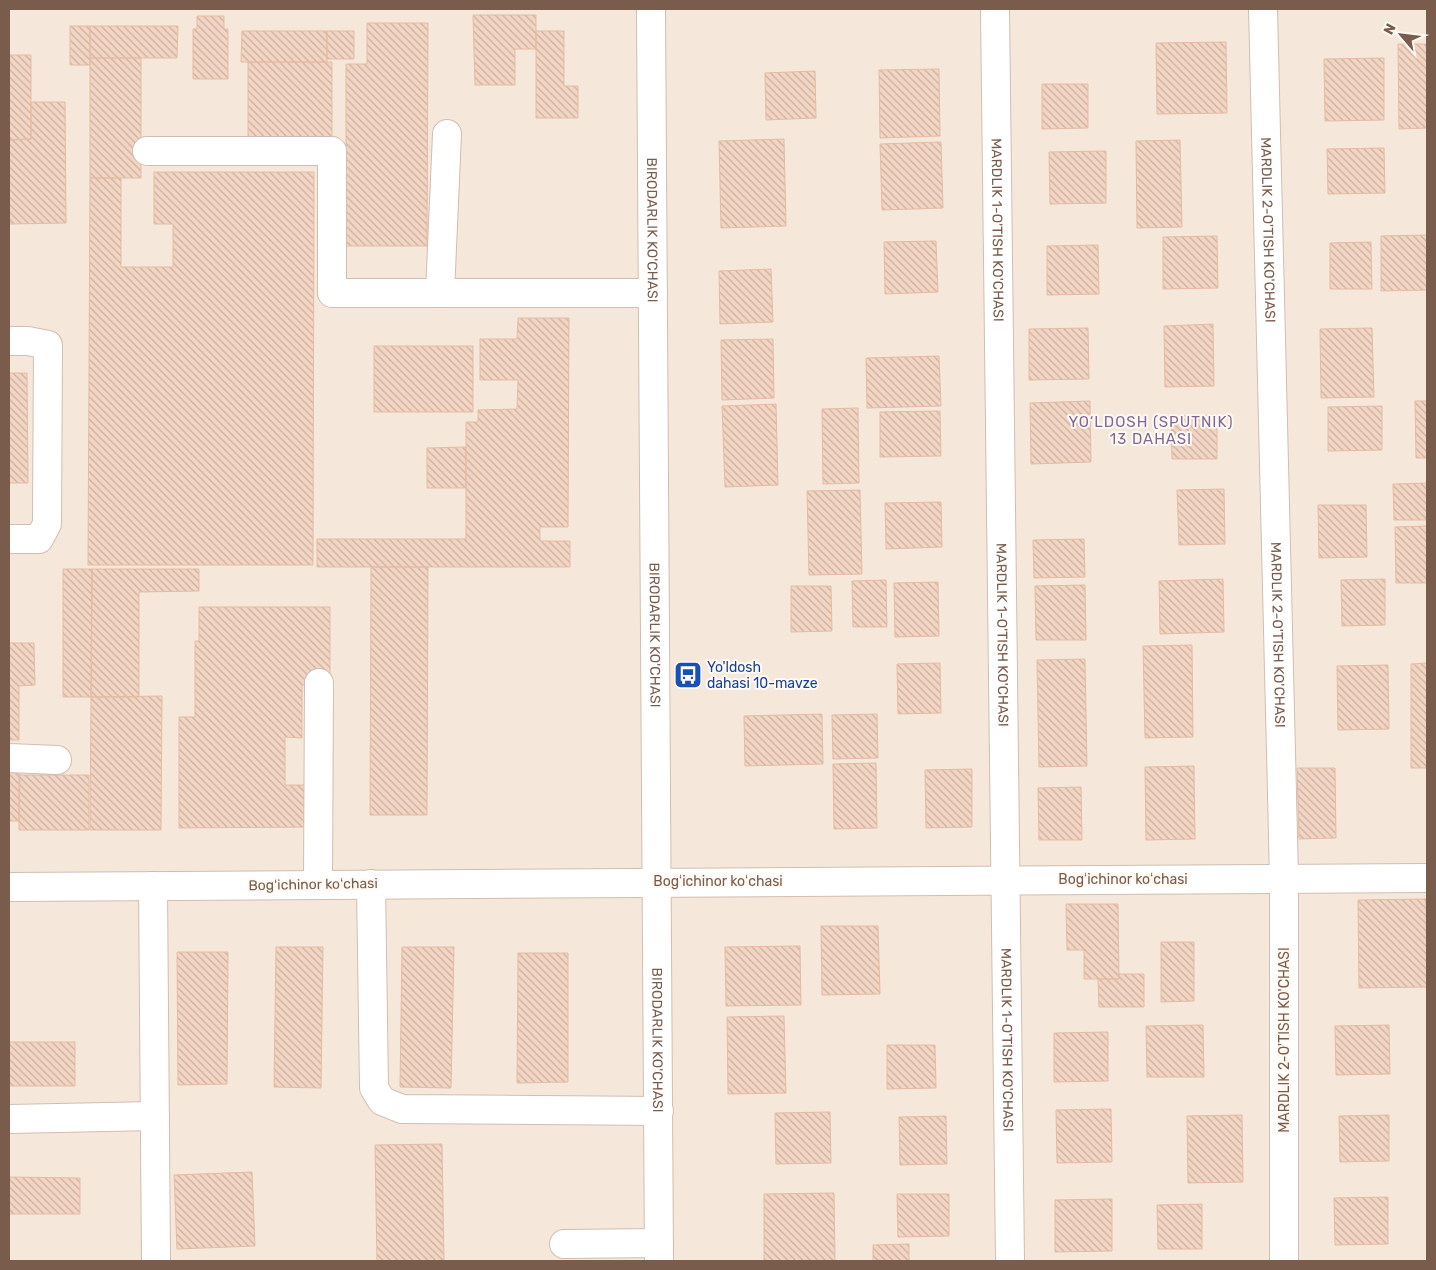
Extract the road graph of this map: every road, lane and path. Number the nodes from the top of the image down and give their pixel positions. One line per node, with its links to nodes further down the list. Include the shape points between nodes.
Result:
1 (651, 9): 7 (street, BIRODARLIK KO'CHASI)
2 (995, 9): 15 (street, MARDLIK 1-O'TISH KO'CHASI)
3 (1263, 9): 13 (street, MARDLIK 2-O'TISH KO'CHASI)
4 (447, 134): 6 (street)
5 (147, 151): 6 (street, via 332,151 332,293)
6 (440, 293): 7 (street)
7 (653, 293): 16 (street, BIRODARLIK KO'CHASI)
8 (9, 341): 9 (street, via 48,345 47,524 39,539)
9 (9, 539)
10 (319, 683): 17 (street)
11 (9, 758): 12 (street)
12 (57, 760)
13 (1284, 877): 14 (street, Bogʻichinor koʻchasi); 15 (street, Bogʻichinor koʻchasi); 28 (street, MARDLIK 2-O'TISH KO'CHASI)
14 (1427, 878)
15 (1006, 880): 16 (street, Bogʻichinor koʻchasi); 27 (street, MARDLIK 1-O'TISH KO'CHASI)
16 (658, 882): 18 (street, Bogʻichinor koʻchasi); 21 (street, BIRODARLIK KO'CHASI)
17 (318, 884): 18 (street, Bogʻichinor koʻchasi); 20 (street, Bogʻichinor koʻchasi)
18 (371, 884): 21 (street, via 374,1088 382,1101 402,1109)
19 (9, 886): 20 (street, Bogʻichinor koʻchasi)
20 (153, 886): 22 (street)
21 (659, 1111): 25 (street, BIRODARLIK KO'CHASI)
22 (155, 1116): 23 (street); 26 (street)
23 (9, 1119)
24 (564, 1244): 25 (street)
25 (659, 1252)
26 (156, 1261)
27 (1010, 1261)
28 (1284, 1261)

